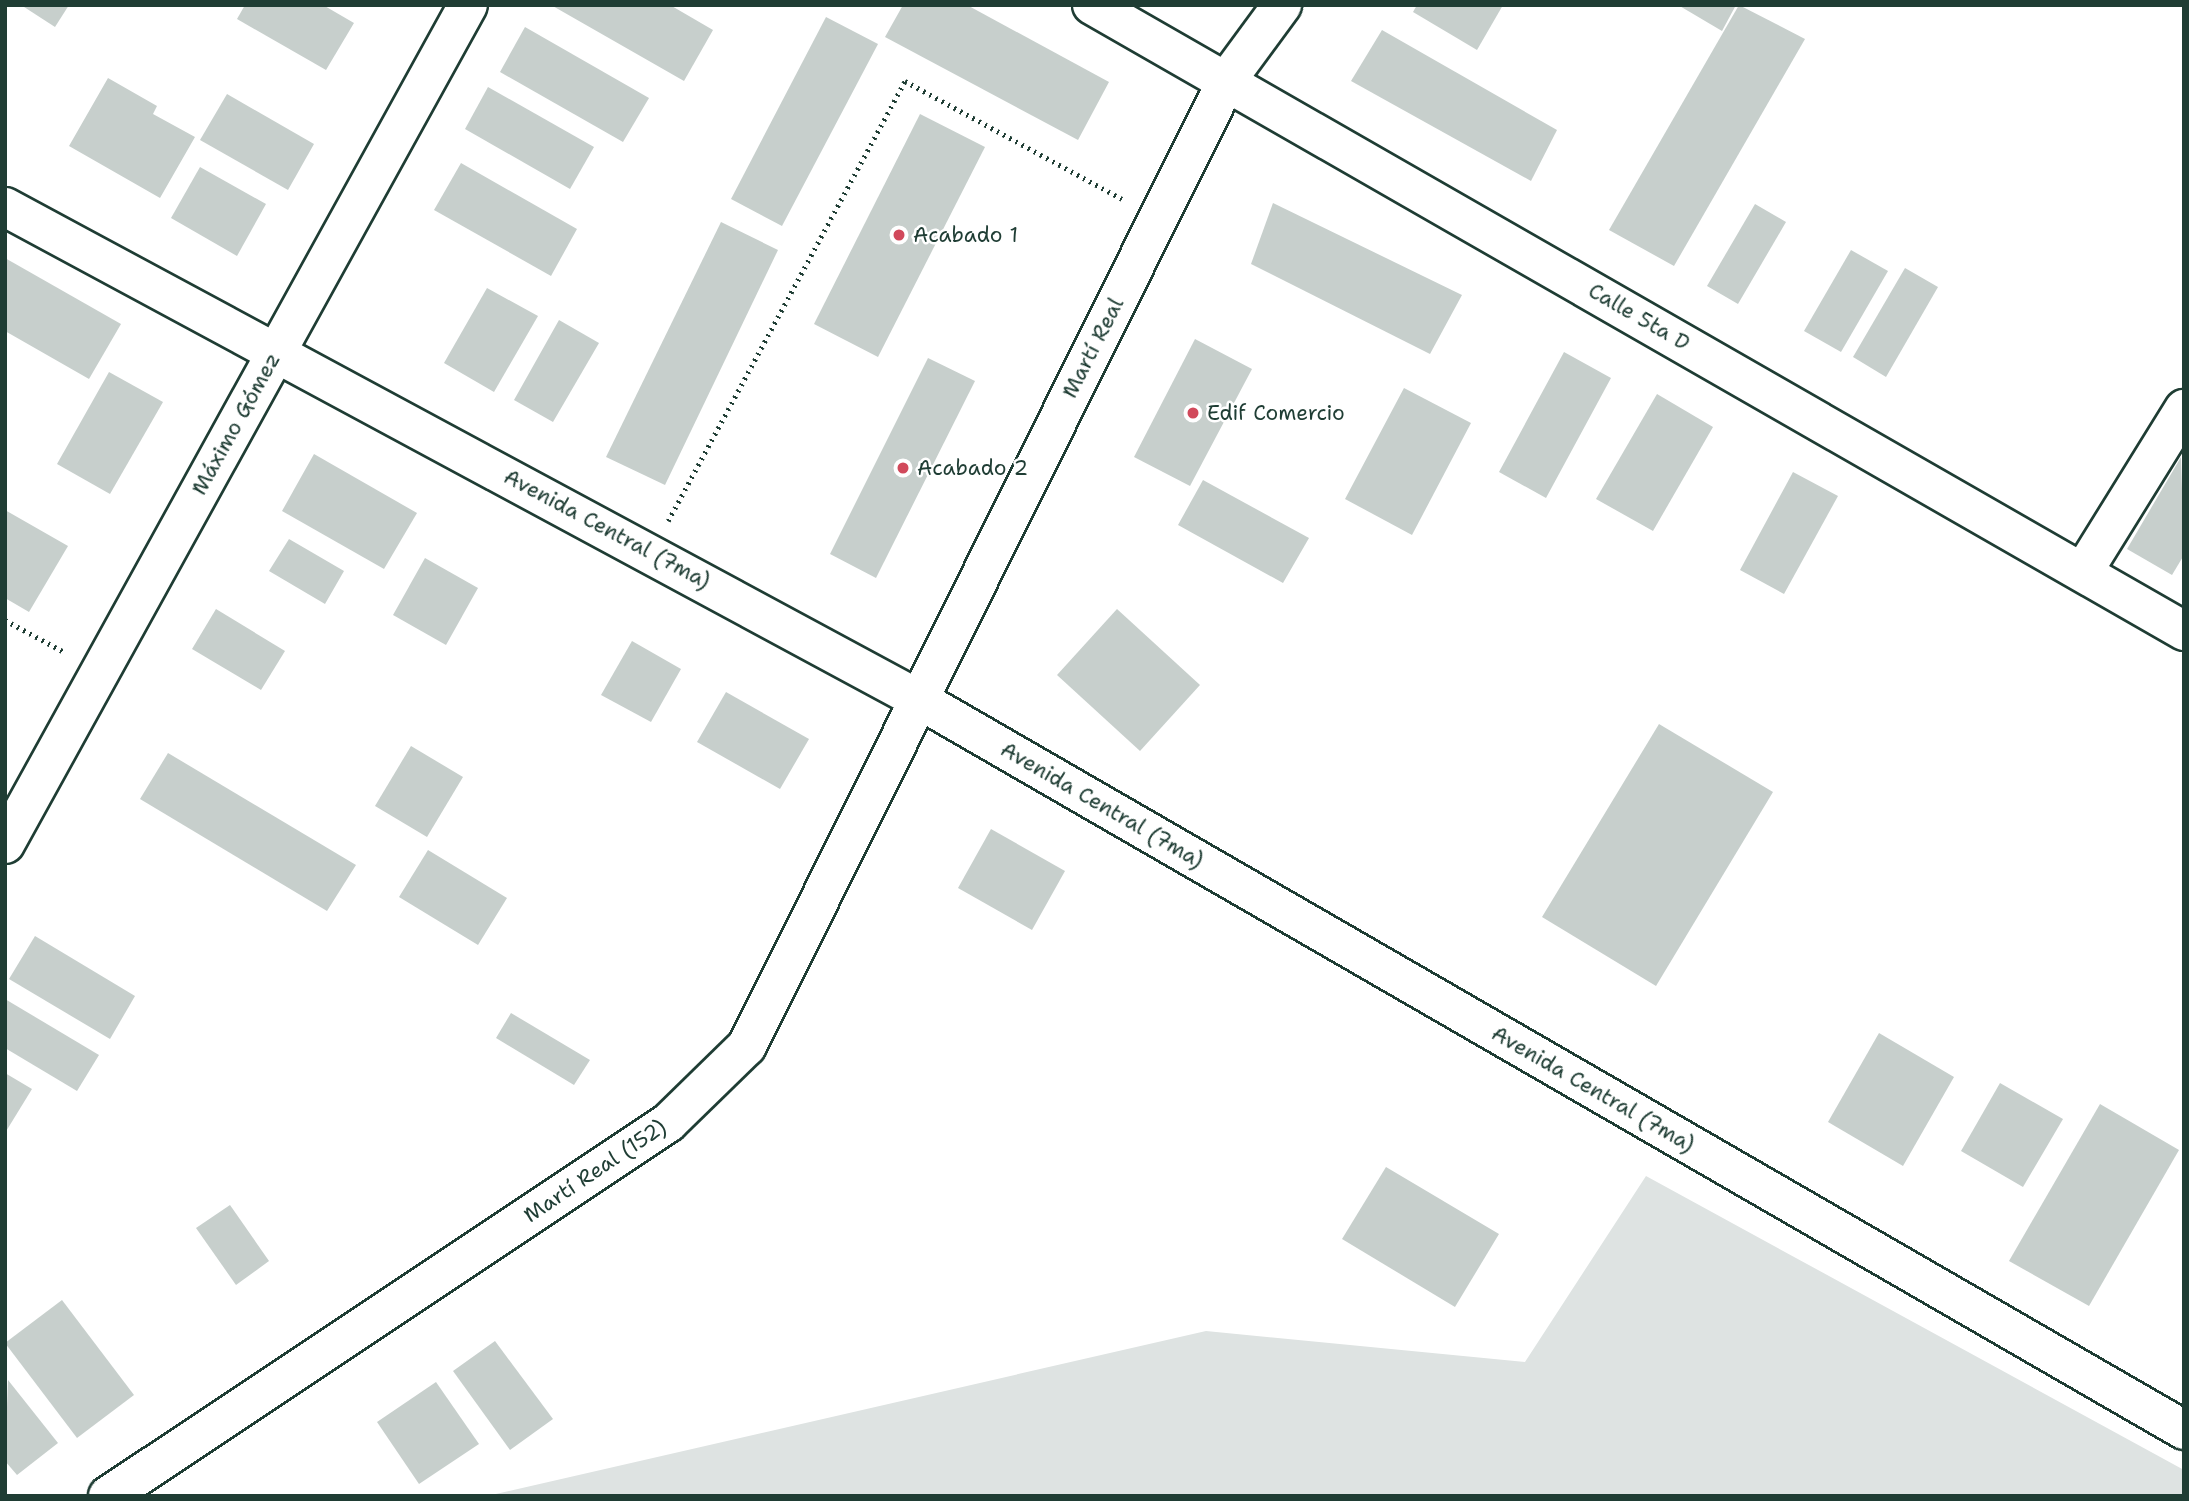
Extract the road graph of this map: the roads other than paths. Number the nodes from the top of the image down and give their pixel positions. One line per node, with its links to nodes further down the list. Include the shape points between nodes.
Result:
1 (468, 5): 6 (street, Máximo Gómez)
2 (1092, 5): 4 (street, Calle 5ta D)
3 (1282, 5): 4 (street, Martí Real)
4 (1227, 79): 8 (street, Calle 5ta D); 10 (street, Martí Real)
5 (5, 207): 6 (street, Avenida Central (7ma))
6 (275, 353): 10 (street, Avenida Central (7ma)); 11 (street, Máximo Gómez)
7 (2184, 409): 8 (street)
8 (2083, 572): 9 (street, Calle 5ta D)
9 (2184, 631)
10 (918, 699): 12 (street, Avenida Central (7ma)); 13 (street, Martí Real (152), via 747,1046 668,1124)
11 (5, 844)
12 (2184, 1430)
13 (108, 1496)

